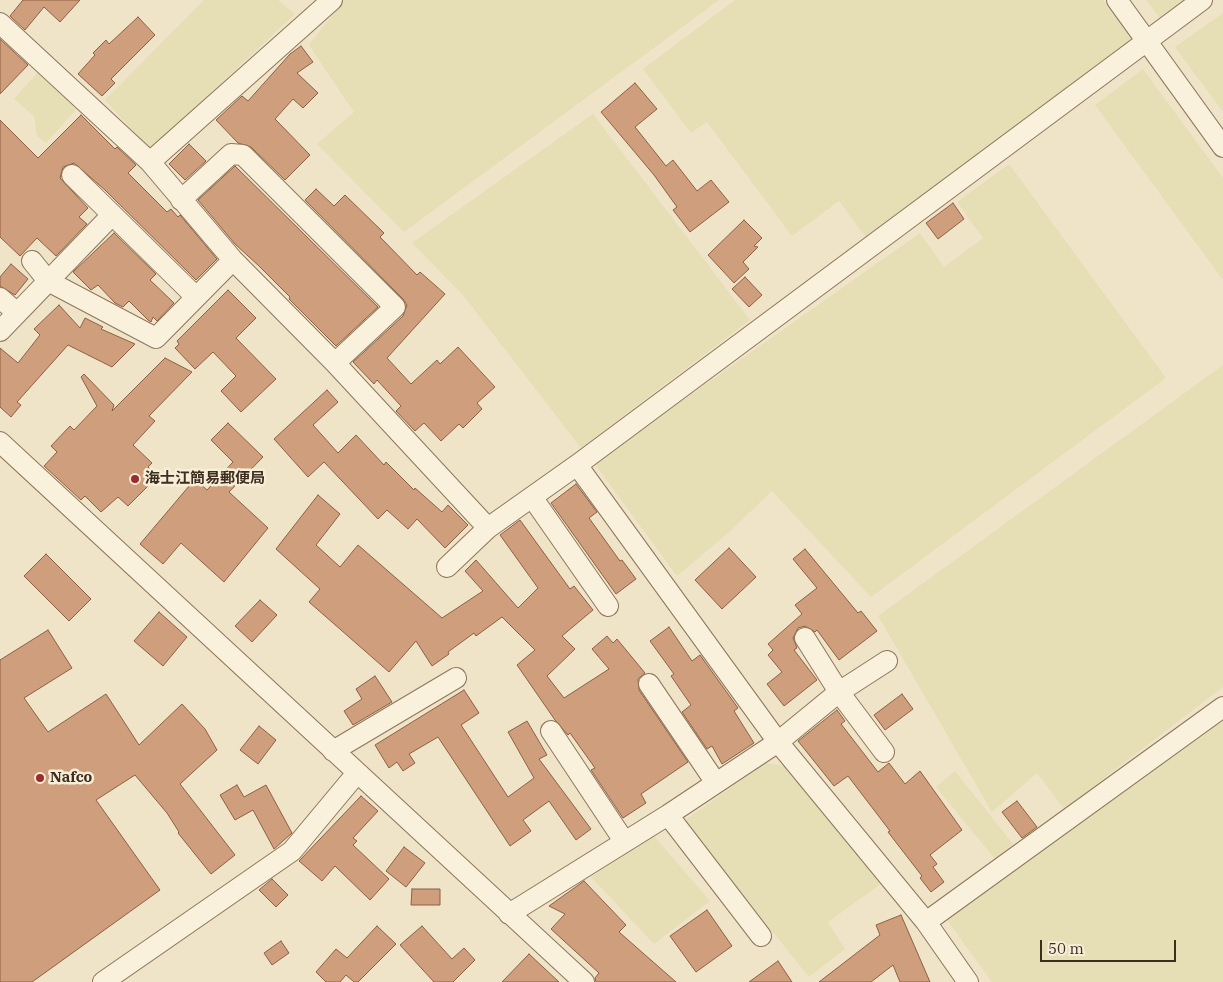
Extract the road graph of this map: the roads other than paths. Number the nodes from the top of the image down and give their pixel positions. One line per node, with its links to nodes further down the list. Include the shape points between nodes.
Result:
1 (332, 0): 7 (street)
2 (1117, 0): 5 (street)
3 (1202, 0): 5 (street)
4 (0, 23): 7 (street)
5 (1146, 40): 6 (street); 20 (street)
6 (1223, 147)
7 (150, 162): 9 (street)
8 (72, 175): 10 (street)
9 (181, 200): 11 (street); 18 (street, via 231,154 243,155 395,306)
10 (112, 215): 13 (street); 15 (street)
11 (233, 260): 15 (street); 18 (street)
12 (32, 261): 13 (street)
13 (48, 281): 15 (street, via 156,338); 16 (street)
14 (0, 298): 16 (street)
15 (196, 298)
16 (16, 312): 17 (street)
17 (0, 331)
18 (335, 363): 22 (street)
19 (0, 442): 33 (street)
20 (577, 465): 21 (street); 32 (street)
21 (532, 497): 22 (street); 24 (street)
22 (488, 528): 23 (street)
23 (447, 567)
24 (608, 606)
25 (804, 638): 29 (street)
26 (887, 661): 29 (street)
27 (456, 678): 33 (street)
28 (649, 684): 36 (street)
29 (839, 692): 32 (street); 34 (street)
30 (1223, 707): 40 (street)
31 (551, 730): 38 (street)
32 (778, 742): 36 (street); 40 (street)
33 (333, 751): 35 (street)
34 (884, 752)
35 (357, 773): 39 (street); 42 (street, via 292,851)
36 (716, 783): 37 (street)
37 (668, 815): 38 (street); 41 (street)
38 (624, 841): 39 (street)
39 (509, 914): 43 (street)
40 (926, 922): 44 (street)
41 (761, 936)
42 (103, 982)
43 (584, 982)
44 (968, 982)

